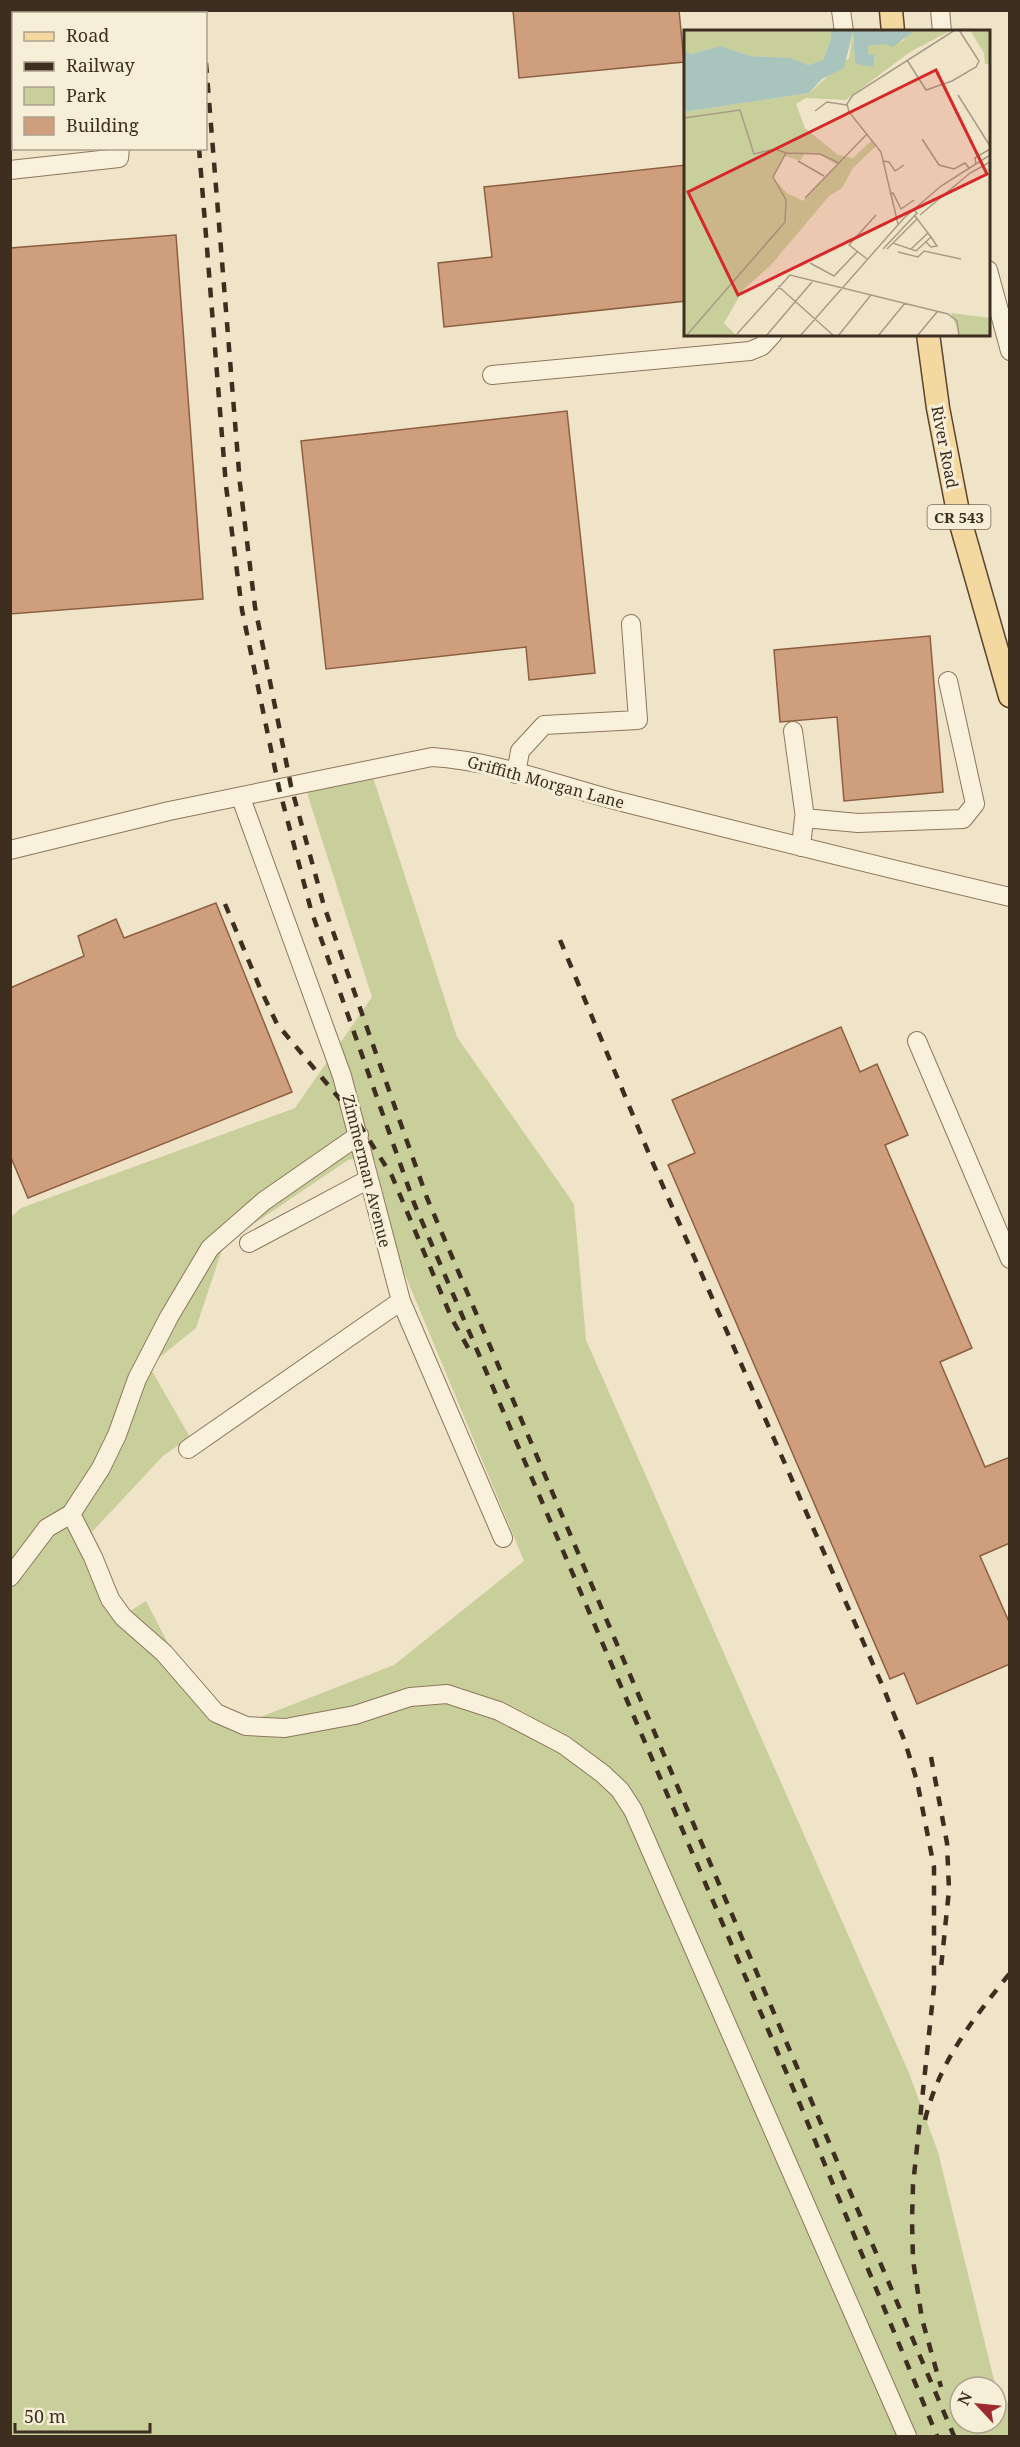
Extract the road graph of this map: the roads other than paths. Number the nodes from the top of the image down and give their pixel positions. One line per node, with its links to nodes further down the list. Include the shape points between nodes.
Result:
1 (841, 10): 4 (street)
2 (891, 10): 5 (main road)
3 (940, 10): 6 (street)
4 (844, 30)
5 (893, 30)
6 (942, 30)
7 (120, 150): 8 (street, via 119,158)
8 (10, 170)
9 (990, 277): 12 (street)
10 (771, 336): 13 (street, via 750,351)
11 (928, 336): 16 (main road, River Road / CR 543, via 959,517)
12 (1010, 351)
13 (492, 375)
14 (631, 624): 18 (street, via 638,720 544,725 520,751)
15 (948, 681): 20 (street, via 975,804 963,819 858,823)
16 (1010, 696)
17 (793, 731): 20 (street)
18 (516, 774): 19 (street, Griffith Morgan Lane, via 464,759 432,757); 21 (street, Griffith Morgan Lane)
19 (241, 798): 22 (street, Griffith Morgan Lane, via 169,811); 25 (street, Zimmerman Avenue, via 342,1076)
20 (805, 818): 21 (street)
21 (801, 847): 23 (street, Griffith Morgan Lane)
22 (10, 850)
23 (1010, 897)
24 (917, 1041): 28 (street)
25 (359, 1135): 26 (street, Zimmerman Avenue); 31 (street, via 264,1201 210,1248 137,1379 101,1468)
26 (369, 1179): 27 (street); 29 (street, Zimmerman Avenue)
27 (249, 1243)
28 (1010, 1259)
29 (401, 1301): 30 (street); 32 (street, Zimmerman Avenue)
30 (188, 1449)
31 (71, 1514): 33 (street, via 47,1528); 34 (street, via 110,1599 123,1617 164,1653 216,1713 246,1726 285,1728 356,1715 410,1697 447,1694 499,1710 537,1729 564,1745 620,1790 638,1820)
32 (503, 1539)
33 (10, 1577)
34 (906, 2436)

